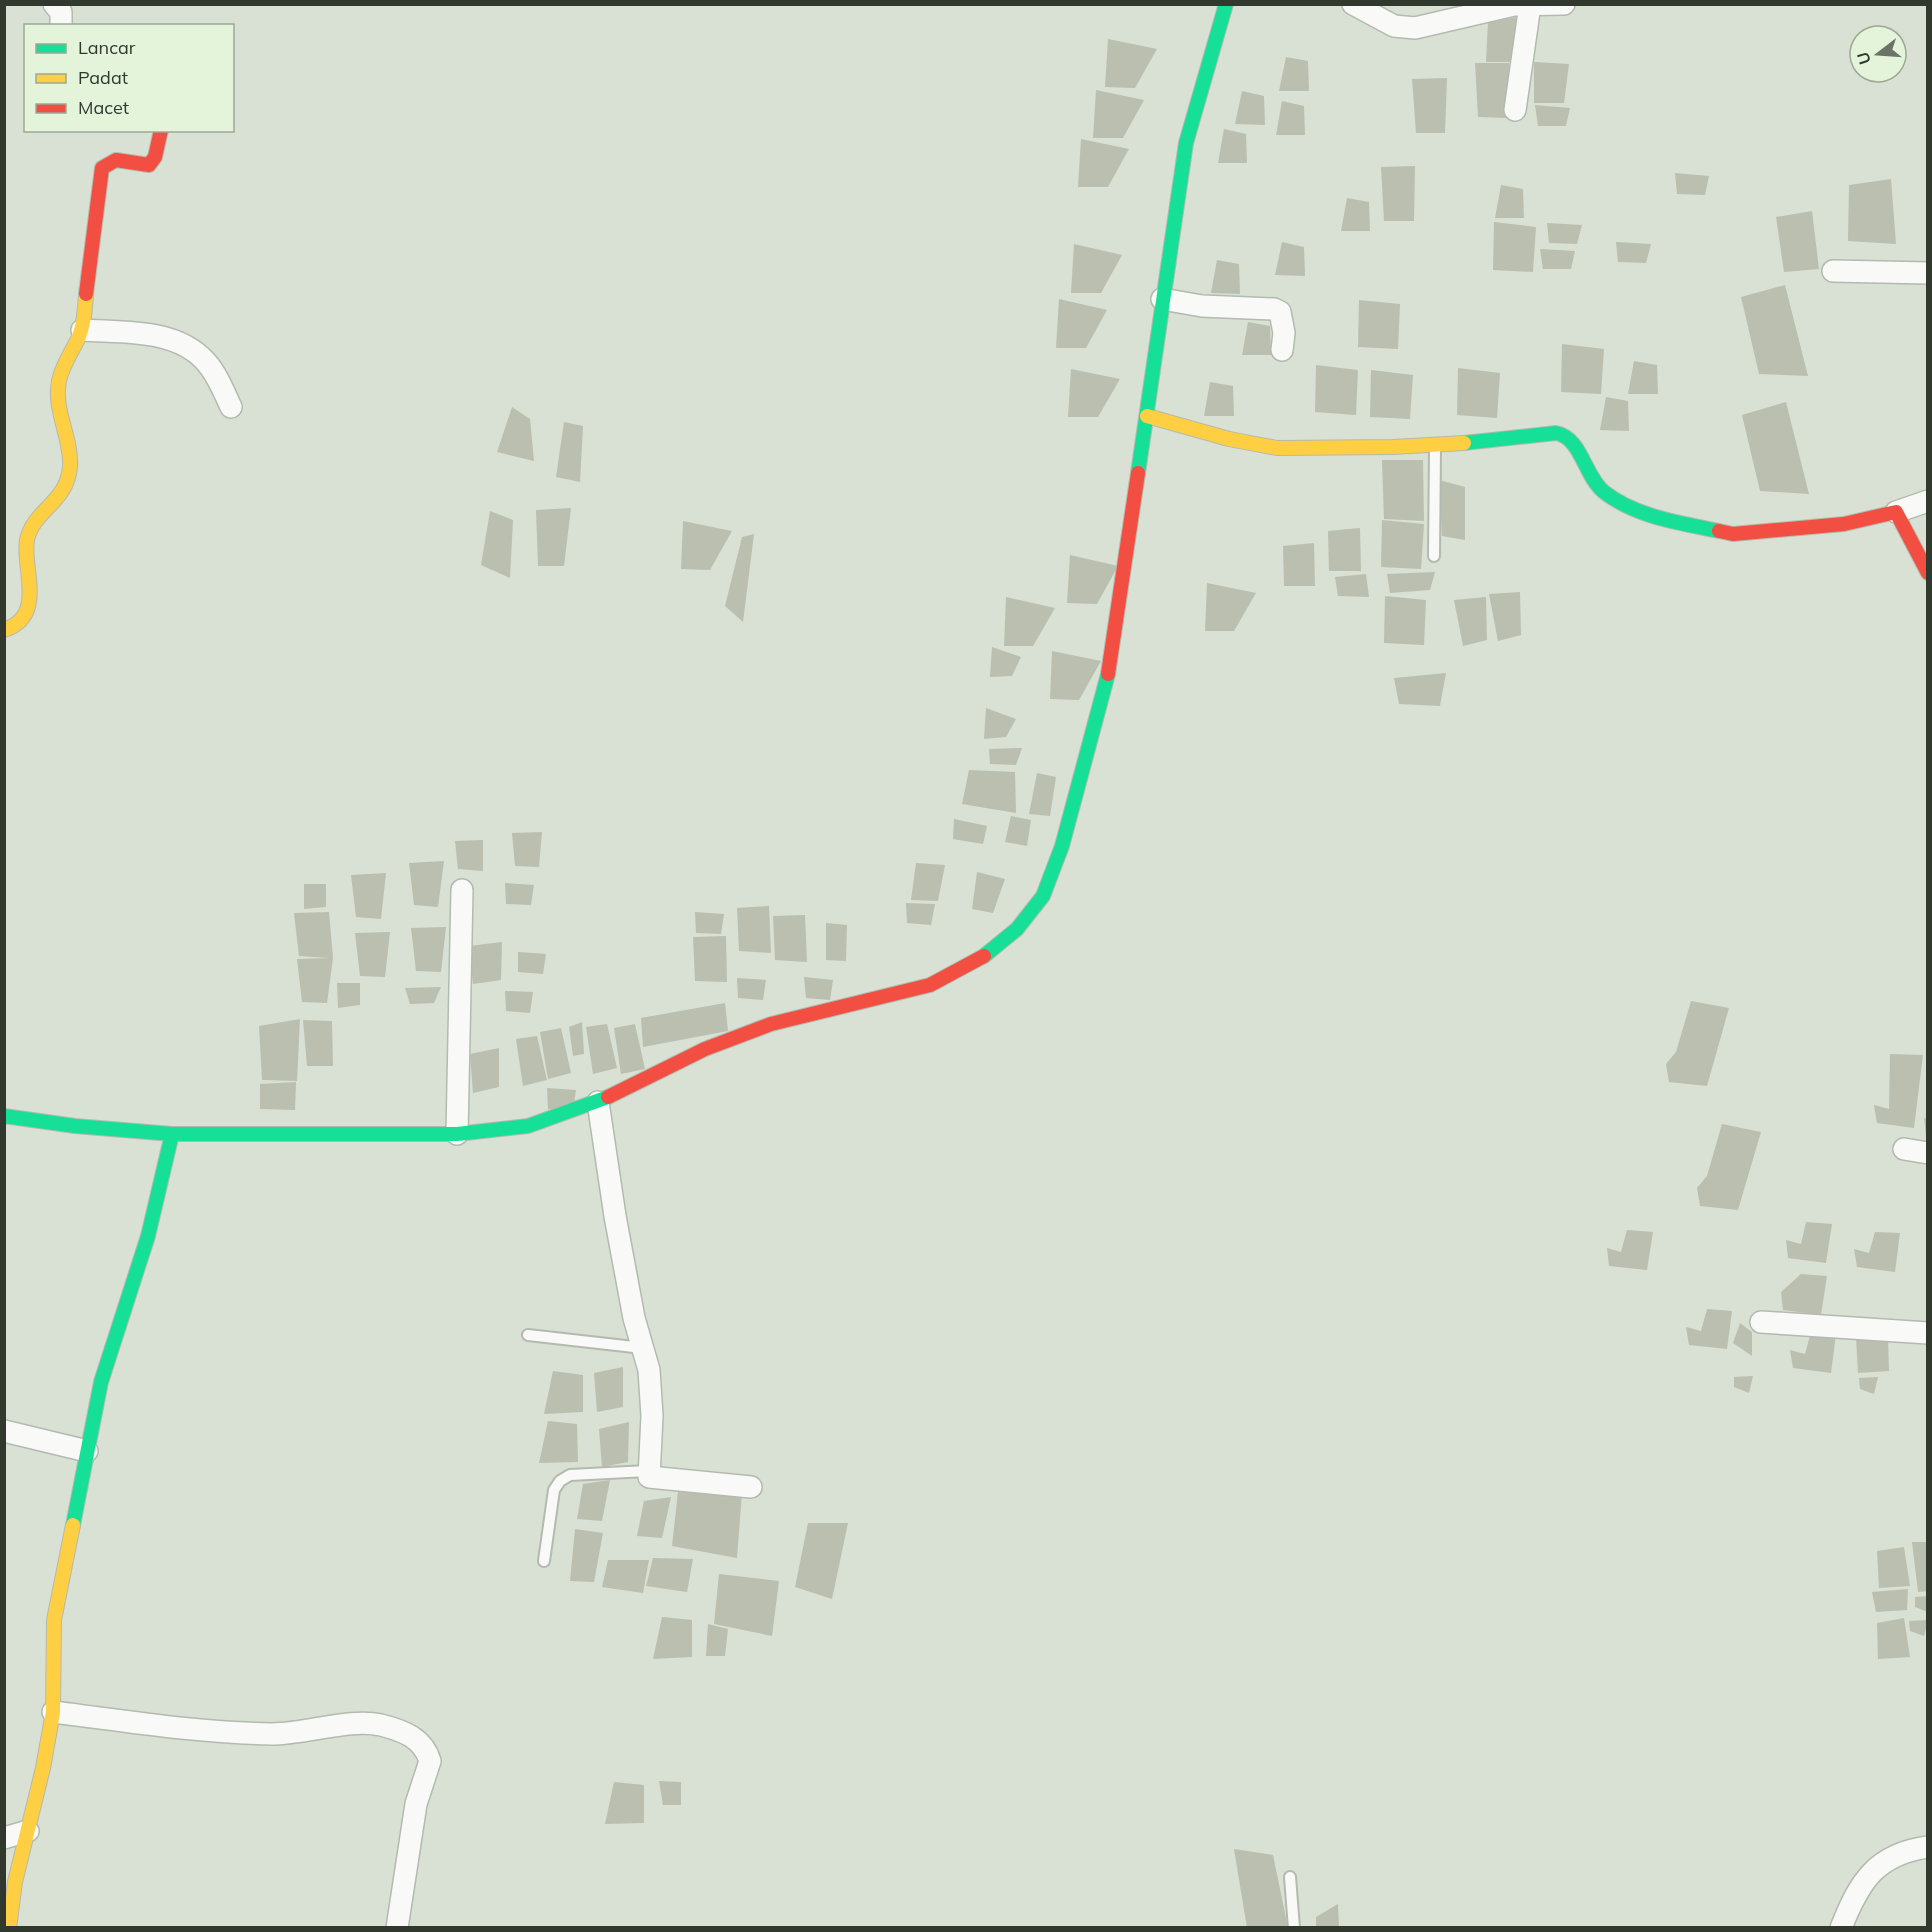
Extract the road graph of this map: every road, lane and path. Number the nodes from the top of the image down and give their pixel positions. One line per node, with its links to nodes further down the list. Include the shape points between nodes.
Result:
1 (54, 4): 6 (street, via 61,12)
2 (1226, 4): 11 (street, via 1186,143)
3 (1353, 4): 5 (street, via 1395,26 1415,28 1477,12)
4 (1564, 4): 5 (street)
5 (1530, 5): 7 (street)
6 (61, 24)
7 (1515, 110)
8 (161, 132): 12 (street, via 155,157 149,165 116,160 102,168 93,212)
9 (1833, 271): 10 (street)
10 (1928, 273)
11 (1162, 299): 13 (street, via 1202,306 1274,309 1280,312 1283,323); 15 (street)
12 (82, 330): 14 (street, via 172,339 208,363); 21 (street, via 58,384 59,410 70,443 65,491 29,530 32,597 20,620)
13 (1281, 350)
14 (231, 407)
15 (1147, 416): 16 (street, via 1259,446); 23 (street, via 1110,666 1062,846 1043,896 1017,929 985,956 930,985 771,1024 705,1049)
16 (1435, 446): 18 (street, via 1566,435 1603,491 1628,507 1733,534 1844,524); 19 (lane)
17 (1928, 501): 18 (street)
18 (1896, 512): 20 (street)
19 (1434, 556)
20 (1928, 573)
21 (4, 630)
22 (462, 890): 26 (street)
23 (598, 1102): 26 (street, via 528,1126); 32 (street, via 615,1216)
24 (4, 1116): 25 (street)
25 (172, 1134): 26 (street); 34 (street, via 148,1236 101,1382)
26 (457, 1134)
27 (1904, 1149): 28 (street)
28 (1928, 1152)
29 (1761, 1322): 30 (street)
30 (1928, 1333)
31 (528, 1335): 32 (lane)
32 (643, 1348): 35 (street, via 649,1370 651,1416)
33 (4, 1431): 34 (street)
34 (87, 1451): 38 (street, via 54,1620)
35 (647, 1471): 36 (street, via 654,1479); 37 (lane, via 570,1475 560,1481 554,1490)
36 (751, 1487)
37 (544, 1562)
38 (53, 1712): 39 (street); 44 (street, via 241,1733 380,1725 422,1743 430,1761 416,1804)
39 (28, 1831): 40 (street); 43 (street)
40 (4, 1838)
41 (1928, 1847): 46 (street, via 1907,1850 1876,1865 1853,1897)
42 (1290, 1877): 45 (lane)
43 (9, 1928)
44 (397, 1928)
45 (1294, 1928)
46 (1841, 1928)

